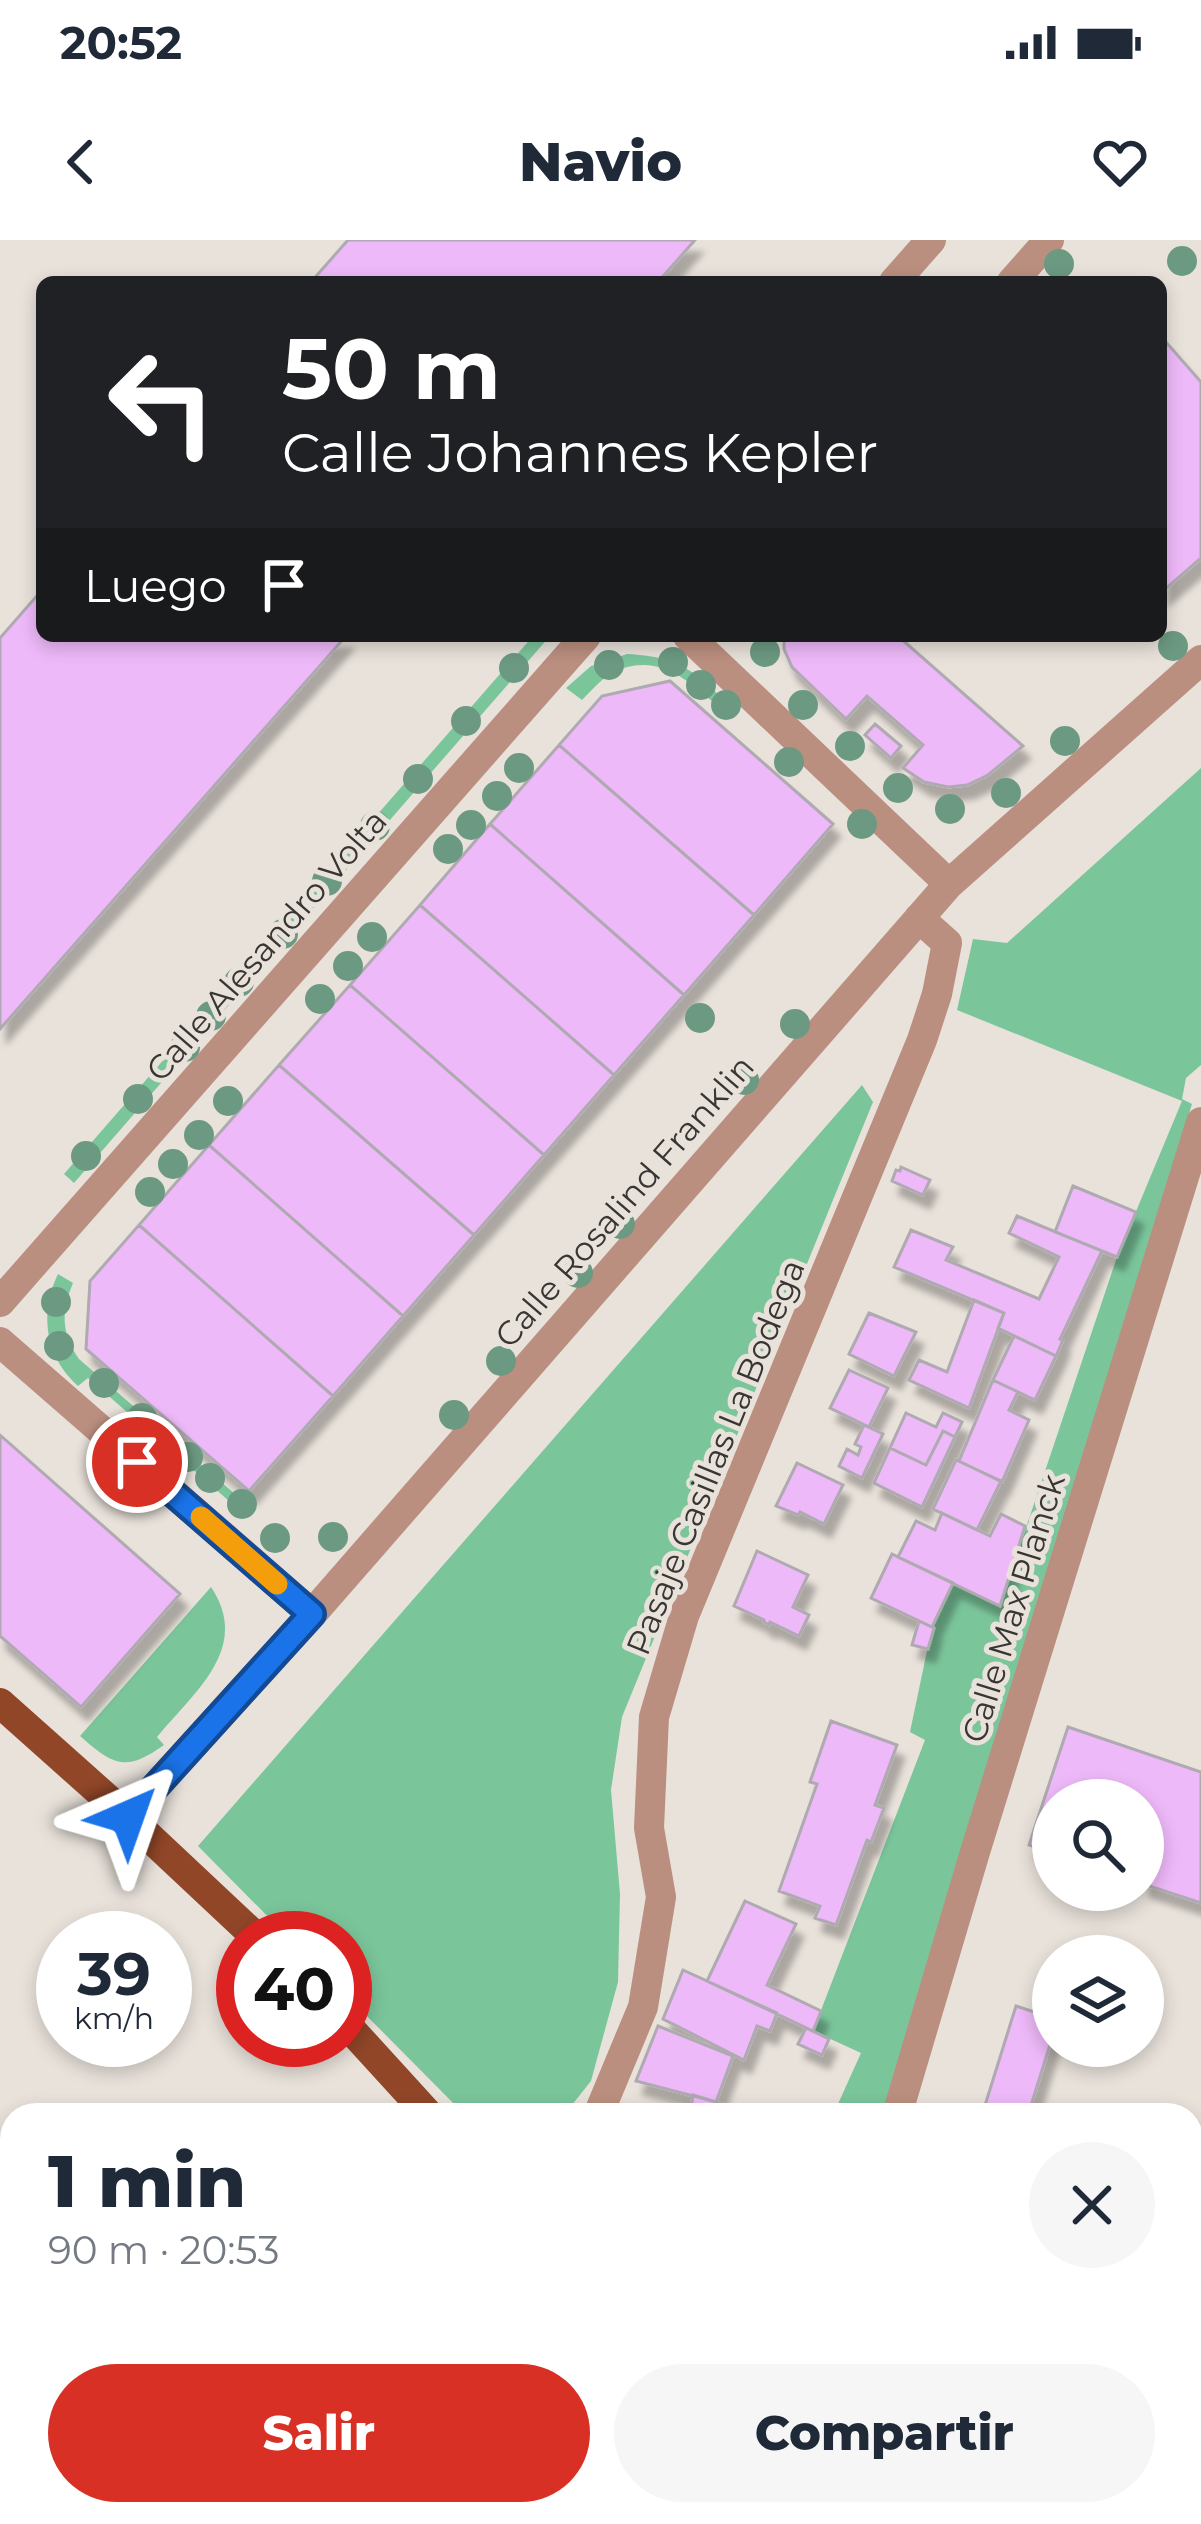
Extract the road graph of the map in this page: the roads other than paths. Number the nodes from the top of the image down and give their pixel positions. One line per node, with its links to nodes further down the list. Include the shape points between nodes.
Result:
1 (931, 240): 3 (street)
2 (1049, 240): 4 (street)
3 (899, 276)
4 (1017, 276)
5 (581, 642): 11 (street, Calle Alesandro Volta)
6 (699, 642): 8 (street)
7 (1201, 660): 8 (street, Calle Rosalind Franklin)
8 (949, 884): 9 (street, Calle Rosalind Franklin)
9 (919, 918): 13 (street, Calle Rosalind Franklin); 19 (street, Pasaje Casillas La Bodega, via 947,943 922,1040 684,1616 654,1717 649,1828 661,1897 644,2007)
10 (1201, 1122): 20 (street, Calle Max Planck)
11 (0, 1302)
12 (0, 1342): 13 (street)
13 (312, 1614): 15 (street, Calle Rosalind Franklin)
14 (0, 1703): 15 (main road)
15 (128, 1817): 16 (main road)
16 (227, 1911)
17 (372, 2053): 18 (main road)
18 (418, 2103)
19 (603, 2103)
20 (901, 2103)

